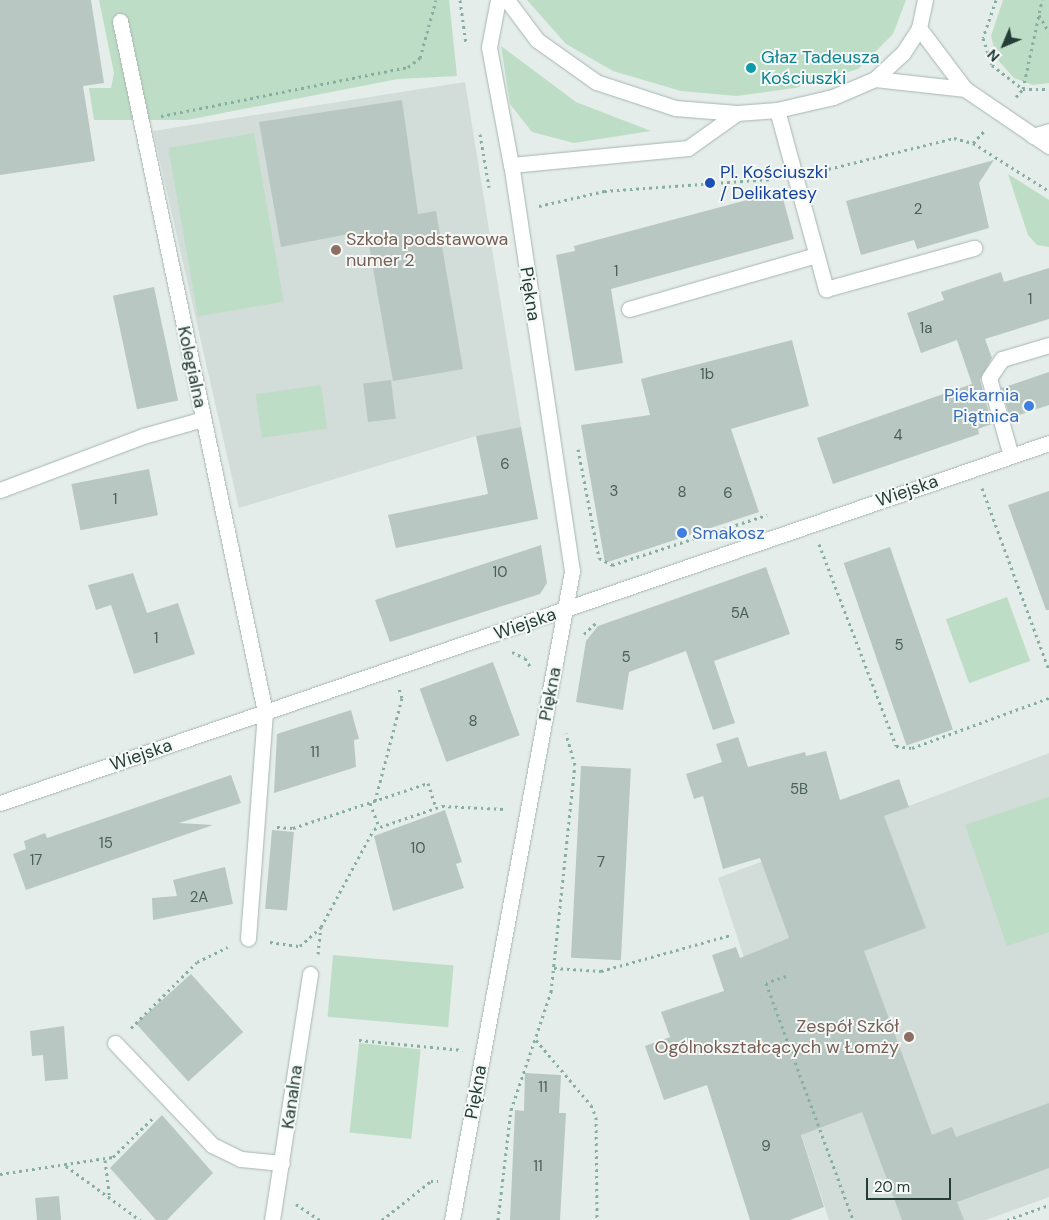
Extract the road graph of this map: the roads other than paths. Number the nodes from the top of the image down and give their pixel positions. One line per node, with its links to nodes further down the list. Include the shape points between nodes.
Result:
1 (498, 0): 13 (street, Piękna, via 489,48)
2 (507, 0): 9 (street, via 537,40 596,82 675,108)
3 (925, 0): 5 (street)
4 (120, 21): 18 (street, Kolegialna)
5 (919, 28): 6 (street, via 902,53); 7 (street)
6 (875, 79): 7 (street); 8 (street, via 833,97)
7 (965, 89): 11 (street)
8 (777, 110): 9 (street); 15 (street)
9 (737, 114): 13 (street, via 688,148)
10 (1049, 131): 11 (street)
11 (1033, 136): 12 (street)
12 (1049, 146)
13 (511, 165): 22 (street, Piękna, via 571,554)
14 (974, 248): 15 (street, via 826,289)
15 (816, 255): 16 (street)
16 (629, 309)
17 (1049, 345): 20 (street, via 1002,359 989,378)
18 (203, 419): 21 (street, via 143,436); 23 (street, Kolegialna)
19 (1049, 443): 20 (street, Wiejska)
20 (1010, 456): 22 (street, Wiejska)
21 (0, 490)
22 (566, 610): 23 (street, Wiejska); 30 (street, Piękna)
23 (265, 712): 24 (street, Wiejska); 25 (street)
24 (0, 803)
25 (248, 938)
26 (310, 974): 28 (street, Kanalna)
27 (122, 1039): 28 (street, via 170,1101 225,1153)
28 (282, 1162): 29 (street, Kanalna)
29 (272, 1220)
30 (452, 1220)

